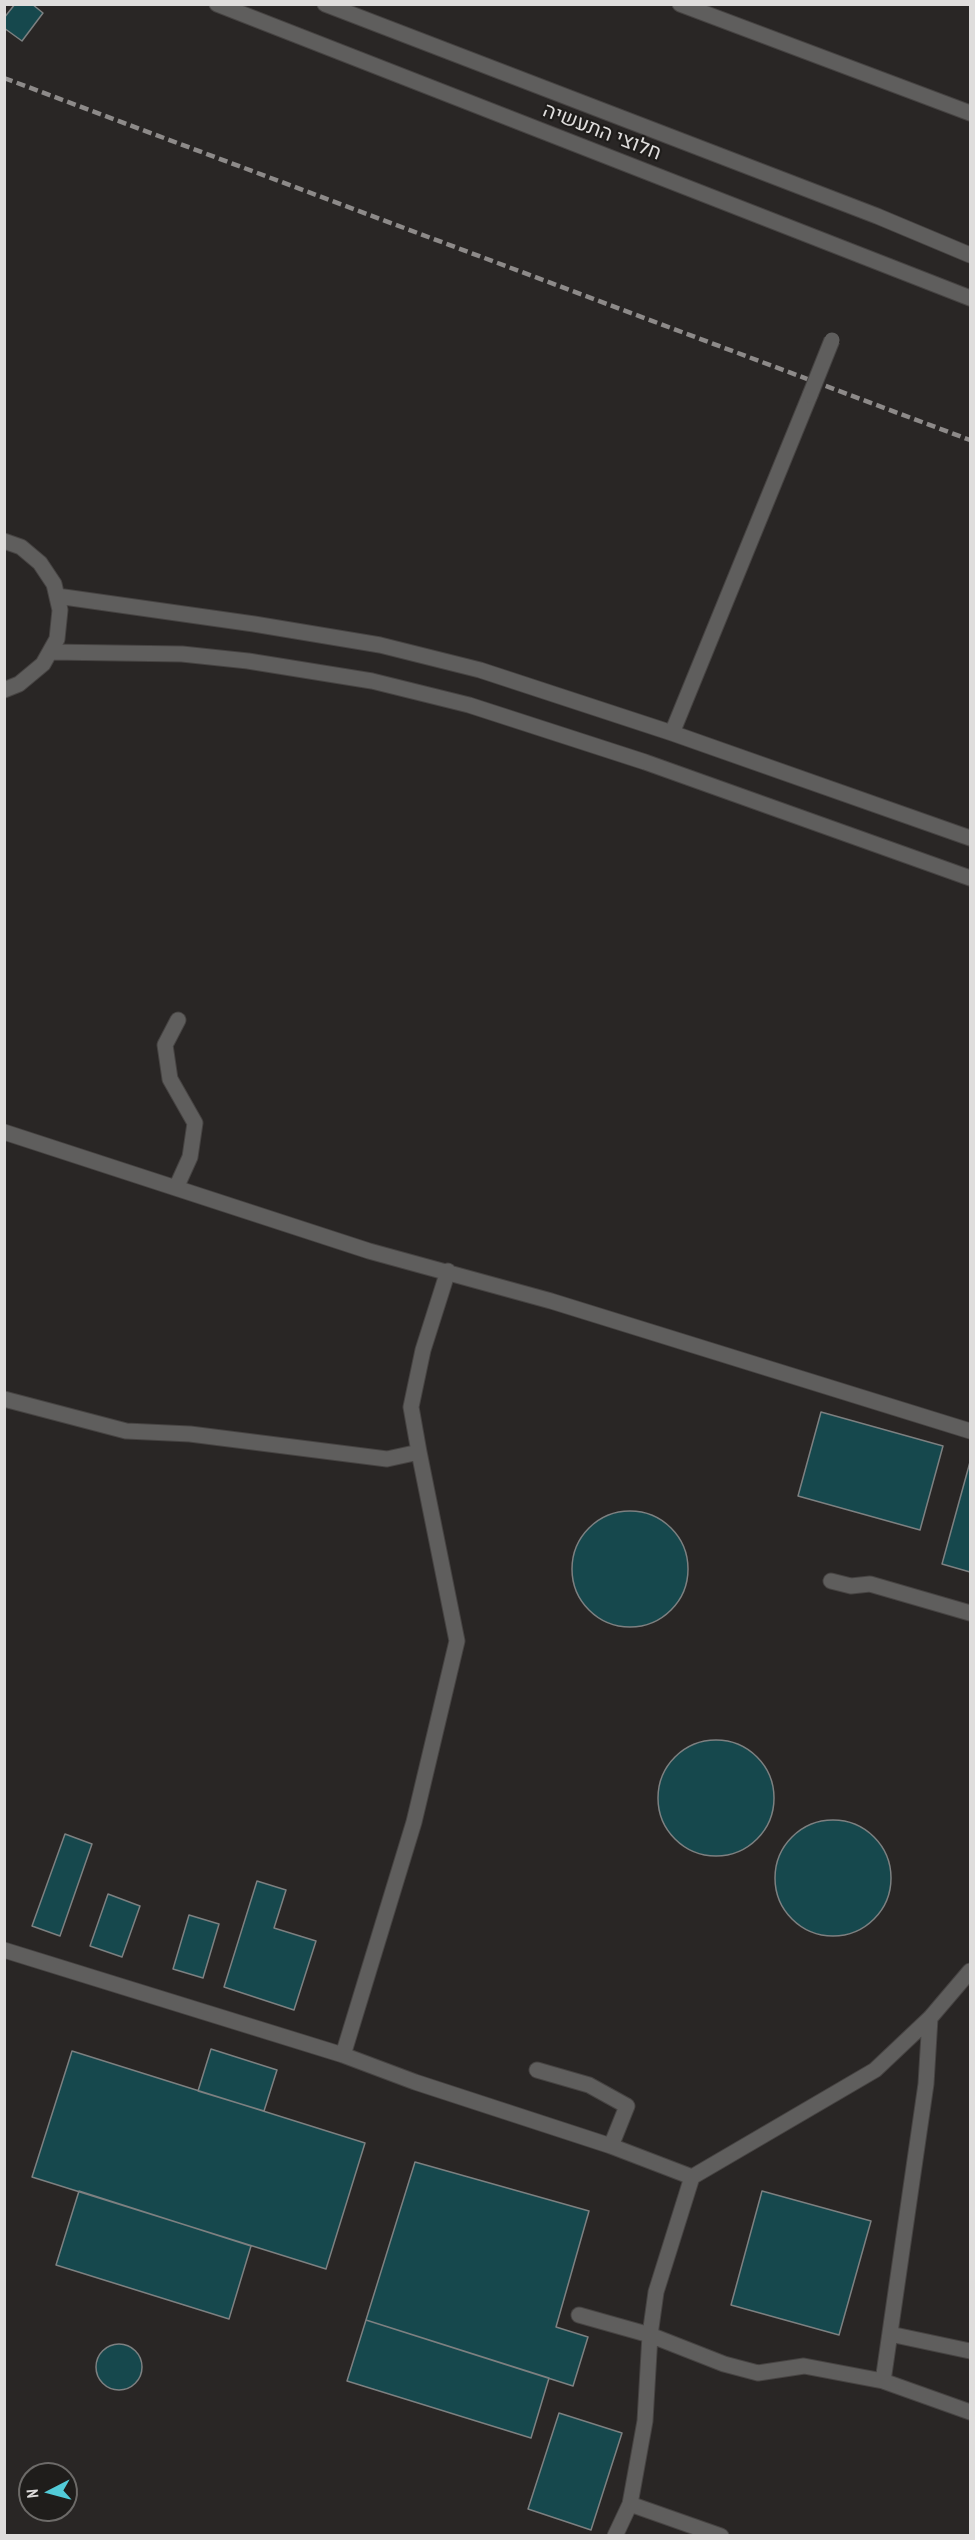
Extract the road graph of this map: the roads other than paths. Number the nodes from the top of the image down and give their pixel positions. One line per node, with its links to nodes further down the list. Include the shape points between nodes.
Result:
1 (217, 4): 6 (street, חלוצי התעשיה)
2 (325, 4): 5 (street, חלוצי התעשיה)
3 (680, 4): 4 (street)
4 (970, 113)
5 (970, 255)
6 (970, 298)
7 (832, 340): 12 (street, bridge)
8 (4, 540): 9 (street, via 21,547 40,563)
9 (57, 596): 10 (street, via 59,624); 12 (street, via 380,645 480,670)
10 (51, 652): 11 (street, via 32,675); 14 (street, via 182,654 248,661 372,681 459,702 645,762)
11 (4, 690)
12 (672, 733): 13 (street)
13 (970, 838)
14 (970, 878)
15 (178, 1020): 17 (street, via 165,1045 170,1079 195,1123 190,1157)
16 (4, 1132): 17 (street)
17 (176, 1188): 18 (street, via 369,1251)
18 (448, 1271): 20 (street); 21 (street, via 423,1350 411,1407)
19 (4, 1399): 21 (street, via 126,1431 190,1434 387,1459)
20 (970, 1431)
21 (419, 1452): 27 (street, via 457,1641 414,1822)
22 (831, 1581): 23 (street, via 851,1586 870,1584)
23 (970, 1613)
24 (4, 1950): 27 (street)
25 (970, 1971): 26 (street)
26 (930, 2018): 30 (street, via 875,2070); 32 (street, via 926,2084)
27 (343, 2055): 29 (street)
28 (537, 2070): 29 (street, via 590,2085 627,2106)
29 (611, 2146): 30 (street)
30 (692, 2177): 33 (street, via 656,2292)
31 (579, 2315): 33 (street)
32 (890, 2334): 34 (street); 35 (street)
33 (650, 2335): 35 (street, via 758,2373 804,2366); 37 (street, via 645,2421)
34 (970, 2351)
35 (883, 2381): 36 (street)
36 (970, 2412)
37 (630, 2505): 38 (street); 39 (street)
38 (615, 2535)
39 (721, 2535)

